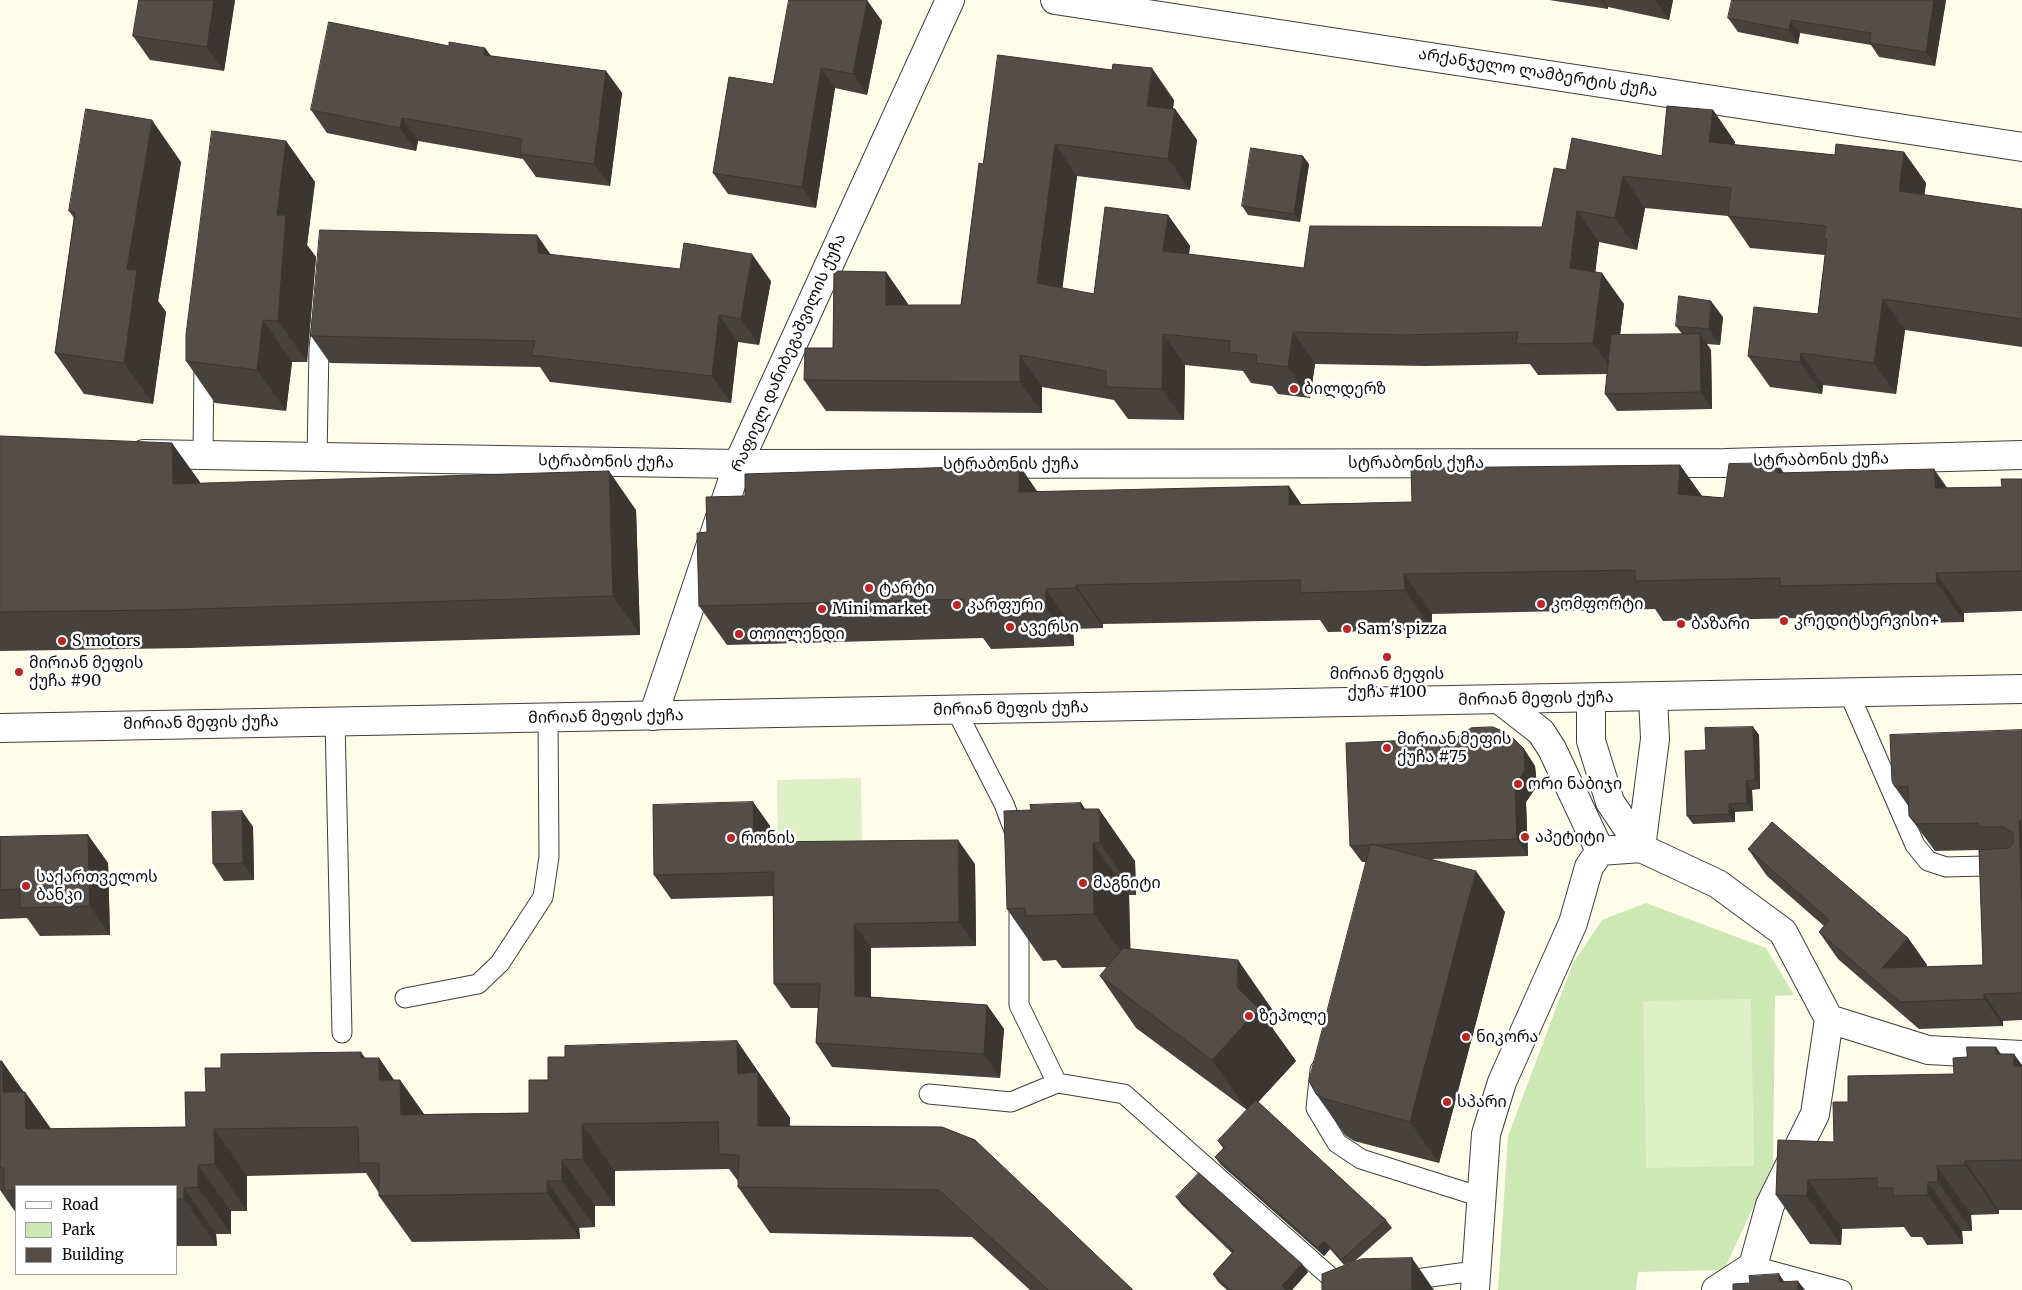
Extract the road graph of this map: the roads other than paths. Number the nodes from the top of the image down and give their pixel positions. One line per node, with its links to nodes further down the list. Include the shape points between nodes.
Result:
1 (950, 0): 10 (street, რაფიელ დანიბეგაშვილის ქუჩა)
2 (1054, 0): 3 (street, არქანჯელო ლამბერტის ქუჩა)
3 (2022, 146)
4 (323, 306): 9 (lane)
5 (205, 338): 7 (lane)
6 (116, 454): 7 (street, სტრაბონის ქუჩა)
7 (203, 455): 9 (street, სტრაბონის ქუჩა)
8 (2022, 455): 10 (street, სტრაბონის ქუჩა, via 1725,463)
9 (317, 457): 10 (street, სტრაბონის ქუჩა)
10 (738, 464): 17 (street, რაფიელ დანიბეგაშვილის ქუჩა)
11 (2022, 689): 12 (street, მირიან მეფის ქუჩა)
12 (1849, 693): 13 (street, მირიან მეფის ქუჩა); 24 (lane, via 1915,845 1928,861 1946,867)
13 (1653, 697): 14 (street, მირიან მეფის ქუჩა); 21 (street, via 1655,739)
14 (1590, 698): 15 (street, მირიან მეფის ქუჩა); 21 (street, via 1591,741 1610,802)
15 (1500, 700): 16 (street, მირიან მეფის ქუჩა); 23 (street, via 1541,732 1552,748)
16 (956, 710): 17 (street, მირიან მეფის ქუჩა); 22 (lane, via 1004,804 1015,833)
17 (653, 716): 18 (street, მირიან მეფის ქუჩა)
18 (548, 718): 19 (street, მირიან მეფის ქუჩა); 26 (lane, via 549,858 543,897 500,963 478,984)
19 (335, 720): 20 (street, მირიან მეფის ქუჩა); 28 (lane)
20 (0, 728)
21 (1641, 848): 23 (street); 27 (street, via 1718,884 1783,932)
22 (1017, 851)
23 (1600, 851): 33 (street, via 1589,867 1572,922 1502,1082 1486,1134)
24 (2022, 865)
25 (1019, 880): 31 (lane, via 1019,1005)
26 (405, 998)
27 (1829, 1019): 30 (street, via 1928,1050); 34 (street, via 1816,1114 1770,1205)
28 (342, 1033)
29 (1326, 1051): 33 (lane, via 1318,1079 1316,1108 1337,1143 1361,1158)
30 (2022, 1055)
31 (1058, 1083): 32 (lane, via 1011,1102); 38 (lane, via 1124,1094)
32 (929, 1094)
33 (1481, 1197): 35 (street)
34 (1753, 1266): 39 (street); 40 (lane)
35 (1475, 1281): 36 (lane)
36 (1382, 1284)
37 (1363, 1287): 38 (lane)
38 (1344, 1290)
39 (1716, 1290)
40 (1842, 1290)

